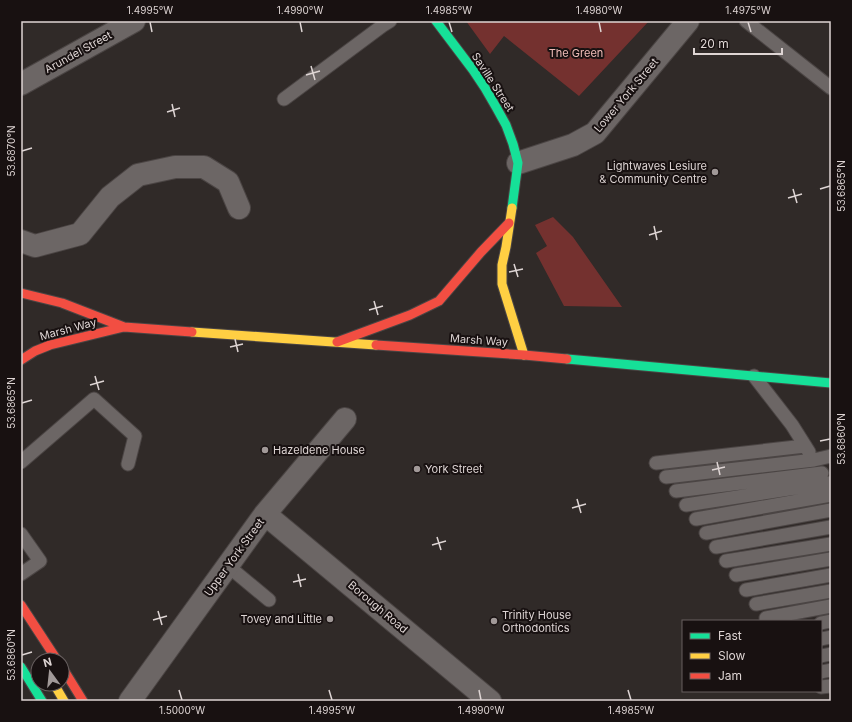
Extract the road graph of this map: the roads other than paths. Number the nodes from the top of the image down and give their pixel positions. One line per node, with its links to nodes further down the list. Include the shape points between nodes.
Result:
1 (134, 21): 6 (street, Arundel Street)
2 (390, 21): 8 (lane)
3 (436, 21): 9 (main road, Saville Street, via 481,81 503,119 516,150)
4 (688, 21): 9 (street, Lower York Street, via 595,133 573,145)
5 (746, 21): 7 (lane)
6 (21, 84)
7 (831, 88)
8 (284, 99)
9 (518, 163): 11 (main road)
10 (239, 208): 12 (street, via 228,182 204,166 175,167 138,175 110,197 80,234 35,246)
11 (509, 223): 15 (main road, via 439,301 410,315); 16 (main road, via 502,265 502,284)
12 (21, 242)
13 (21, 293): 14 (main road, Marsh Way, via 62,303)
14 (124, 327): 15 (main road, Marsh Way); 17 (main road, Marsh Way, via 43,347)
15 (337, 342): 16 (main road, Marsh Way)
16 (524, 355): 18 (main road, Marsh Way)
17 (21, 360)
18 (754, 376): 19 (main road, Marsh Way); 21 (lane)
19 (831, 383)
20 (346, 419): 32 (street, Upper York Street)
21 (805, 446): 23 (lane); 25 (lane)
22 (831, 456): 23 (lane)
23 (814, 460): 27 (lane); 28 (lane)
24 (21, 462): 26 (lane, via 94,399 135,436)
25 (656, 463)
26 (128, 464)
27 (666, 477)
28 (828, 484): 29 (lane); 30 (lane); 33 (lane)
29 (676, 491)
30 (686, 505)
31 (831, 510): 35 (lane)
32 (265, 514): 41 (street, Upper York Street); 61 (street, Borough Road)
33 (696, 519)
34 (831, 527): 38 (lane)
35 (706, 533)
36 (21, 534): 42 (lane, via 40,561)
37 (831, 544): 40 (lane)
38 (716, 547)
39 (831, 559): 43 (lane)
40 (726, 561)
41 (228, 566): 47 (lane); 60 (street, Upper York Street)
42 (21, 574)
43 (736, 575)
44 (831, 575): 45 (lane)
45 (746, 590)
46 (831, 591): 48 (lane)
47 (269, 600)
48 (756, 604)
49 (21, 605): 52 (main road); 53 (main road)
50 (831, 606): 51 (lane)
51 (766, 618)
52 (25, 626)
53 (52, 652)
54 (21, 667): 57 (main road)
55 (70, 680): 59 (main road)
56 (59, 692): 58 (main road)
57 (42, 701)
58 (64, 701)
59 (83, 701)
60 (130, 701)
61 (490, 701)

